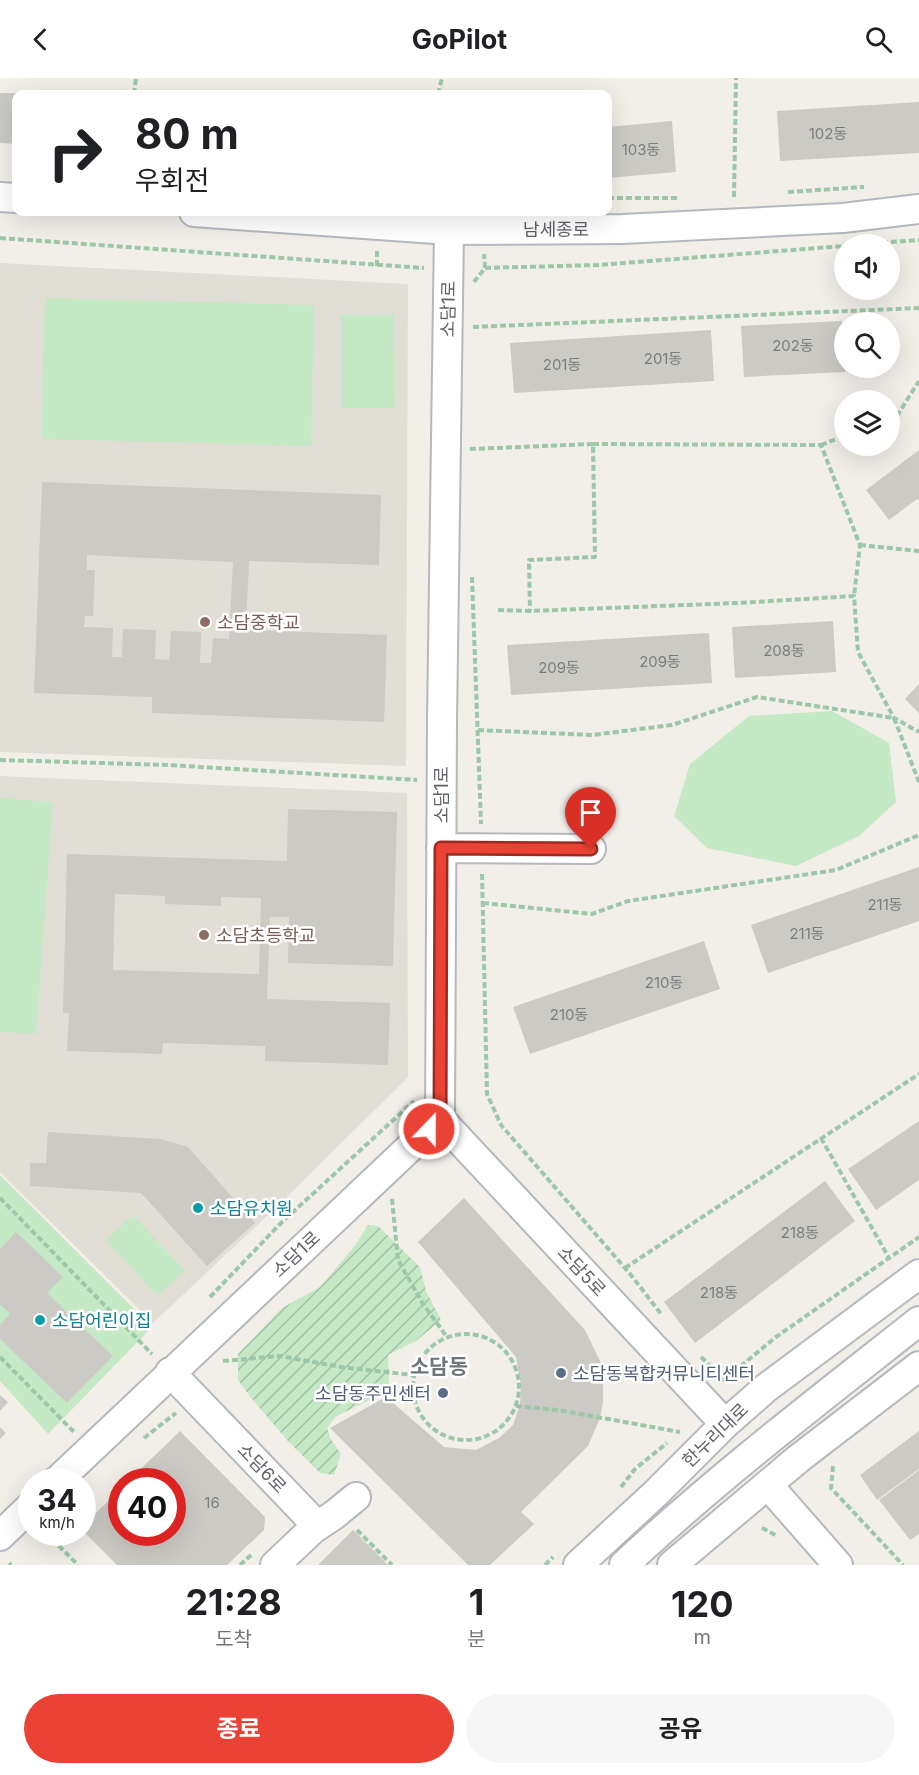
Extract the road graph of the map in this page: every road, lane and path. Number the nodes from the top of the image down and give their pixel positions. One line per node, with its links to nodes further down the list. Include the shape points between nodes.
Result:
1 (736, 78): 6 (path, via 734,197)
2 (874, 187): 3 (path)
3 (781, 193)
4 (612, 198): 5 (path)
5 (689, 198)
6 (724, 198)
7 (919, 209): 9 (street, 남세종로, via 843,218 622,229)
8 (251, 216): 9 (street, 남세종로)
9 (449, 230): 33 (street, 소담1로)
10 (0, 238): 15 (path, via 424,268)
11 (919, 240): 12 (path)
12 (900, 241)
13 (834, 247): 14 (path)
14 (485, 268)
15 (424, 278)
16 (919, 308): 17 (path)
17 (470, 328)
18 (919, 381): 19 (path)
19 (900, 412)
20 (834, 440): 22 (path)
21 (593, 444): 22 (path); 23 (path); 28 (path, via 595,557 528,560)
22 (821, 445): 24 (path)
23 (470, 449)
24 (860, 544): 25 (path); 26 (path)
25 (919, 551)
26 (854, 596): 28 (path); 29 (path, via 858,652)
27 (498, 610): 28 (path)
28 (530, 611)
29 (894, 718): 30 (path, via 757,697 672,725 592,735); 31 (path); 34 (path)
30 (478, 730)
31 (919, 732)
32 (0, 760): 33 (path, via 168,765)
33 (441, 782): 36 (street, 소담1로)
34 (919, 782)
35 (919, 835): 38 (path, via 836,870 628,901 592,914)
36 (441, 848): 37 (street); 41 (street, 소담1로)
37 (591, 849)
38 (483, 903)
39 (919, 1074): 42 (path)
40 (416, 1099): 49 (path, via 281,1223)
41 (440, 1119): 54 (street, 소담1로); 61 (street, 소담5로)
42 (821, 1138): 46 (path); 47 (path)
43 (392, 1196): 51 (path, via 398,1260)
44 (0, 1198): 54 (path)
45 (919, 1237): 46 (path)
46 (889, 1258): 57 (path, via 777,1337)
47 (625, 1268)
48 (919, 1274): 61 (street, 한누리대로, via 766,1388)
49 (209, 1298)
50 (919, 1321): 78 (street, via 763,1444)
51 (447, 1337): 56 (path, via 425,1352); 58 (path, via 474,1334 499,1345 515,1366 519,1379)
52 (0, 1357): 63 (path)
53 (222, 1361): 56 (path, via 280,1356)
54 (162, 1364): 66 (street, 소담1로); 69 (street, 소담6로, via 308,1516)
55 (919, 1366): 67 (street)
56 (413, 1375): 58 (path, via 412,1390 418,1410 443,1436 465,1440 486,1436 509,1419)
57 (724, 1380)
58 (516, 1406): 64 (path)
59 (174, 1415): 60 (path)
60 (182, 1423)
61 (725, 1424): 77 (street, 한누리대로)
62 (80, 1427): 63 (path)
63 (74, 1432): 65 (path)
64 (680, 1432)
65 (66, 1441)
66 (69, 1468)
67 (768, 1485): 79 (street); 80 (street)
68 (831, 1488): 81 (path)
69 (334, 1514): 73 (street); 76 (path, via 348,1521)
70 (18, 1519): 71 (street)
71 (0, 1536)
72 (59, 1546): 74 (path)
73 (265, 1557): 75 (path)
74 (78, 1565)
75 (240, 1565)
76 (392, 1565)
77 (578, 1565)
78 (624, 1565)
79 (672, 1565)
80 (838, 1565)
81 (903, 1565)

